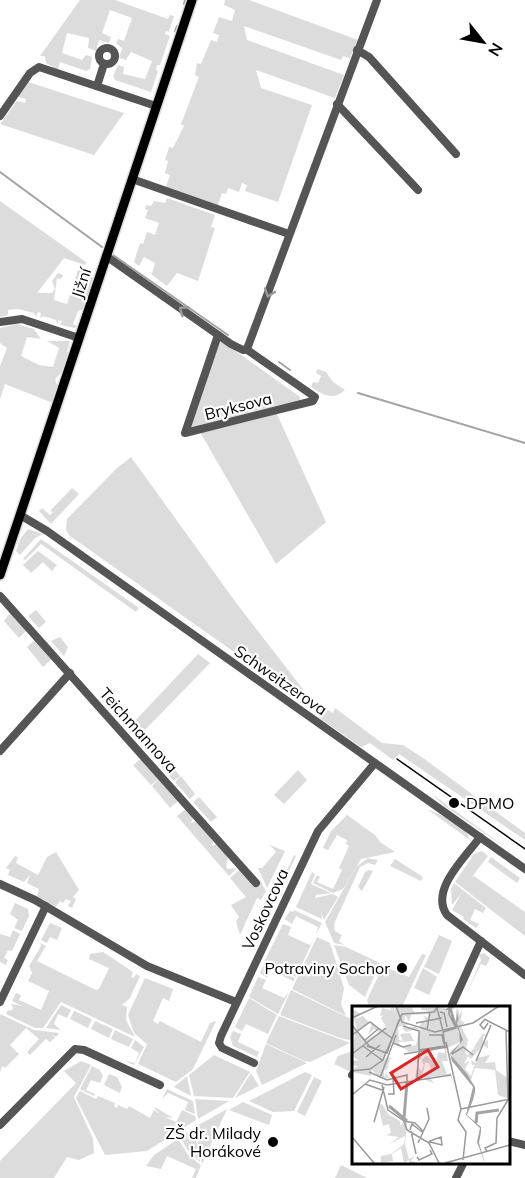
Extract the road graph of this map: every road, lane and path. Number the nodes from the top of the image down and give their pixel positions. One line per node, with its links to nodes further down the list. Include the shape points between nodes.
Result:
1 (192, 0): 7 (main road, Jižní)
2 (377, 0): 3 (street)
3 (357, 50): 6 (street); 9 (street, via 369,57)
4 (104, 64): 5 (street)
5 (97, 86): 7 (street); 8 (street, via 37,68)
6 (337, 104): 11 (street); 12 (street)
7 (156, 106): 10 (main road, Jižní)
8 (0, 116)
9 (456, 154)
10 (132, 179): 12 (street); 13 (main road, Jižní)
11 (418, 190)
12 (289, 234): 17 (street, one-way to 17)
13 (106, 256): 15 (street, Bryksova, one-way to 13); 16 (main road, Jižní)
14 (0, 322): 16 (street, via 22,319)
15 (218, 335): 17 (street, Bryksova); 17 (street, Bryksova, via 185,433 314,399)
16 (79, 338): 18 (main road, Jižní)
17 (244, 350)
18 (20, 516): 19 (main road, Jižní); 23 (street, Schweitzerova)
19 (0, 575)
20 (0, 596): 21 (street, Teichmannova)
21 (70, 673): 22 (street); 26 (street, Teichmannova)
22 (0, 751)
23 (375, 763): 24 (street, Schweitzerova); 32 (street, Voskovcova, via 318,831)
24 (480, 837): 25 (street, Schweitzerova); 29 (street, via 445,886 441,899 447,915)
25 (525, 869)
26 (256, 883)
27 (0, 884): 28 (street)
28 (46, 906): 31 (street); 32 (street, via 137,962)
29 (481, 940): 30 (street); 33 (street)
30 (525, 975)
31 (0, 1002)
32 (237, 1002): 34 (street, Voskovcova, via 219,1043)
33 (451, 1006)
34 (254, 1063)
35 (160, 1084): 36 (street, via 75,1049)
36 (0, 1125)
37 (510, 1142): 38 (street)
38 (525, 1145)
39 (463, 1163): 40 (street)
40 (456, 1178)

